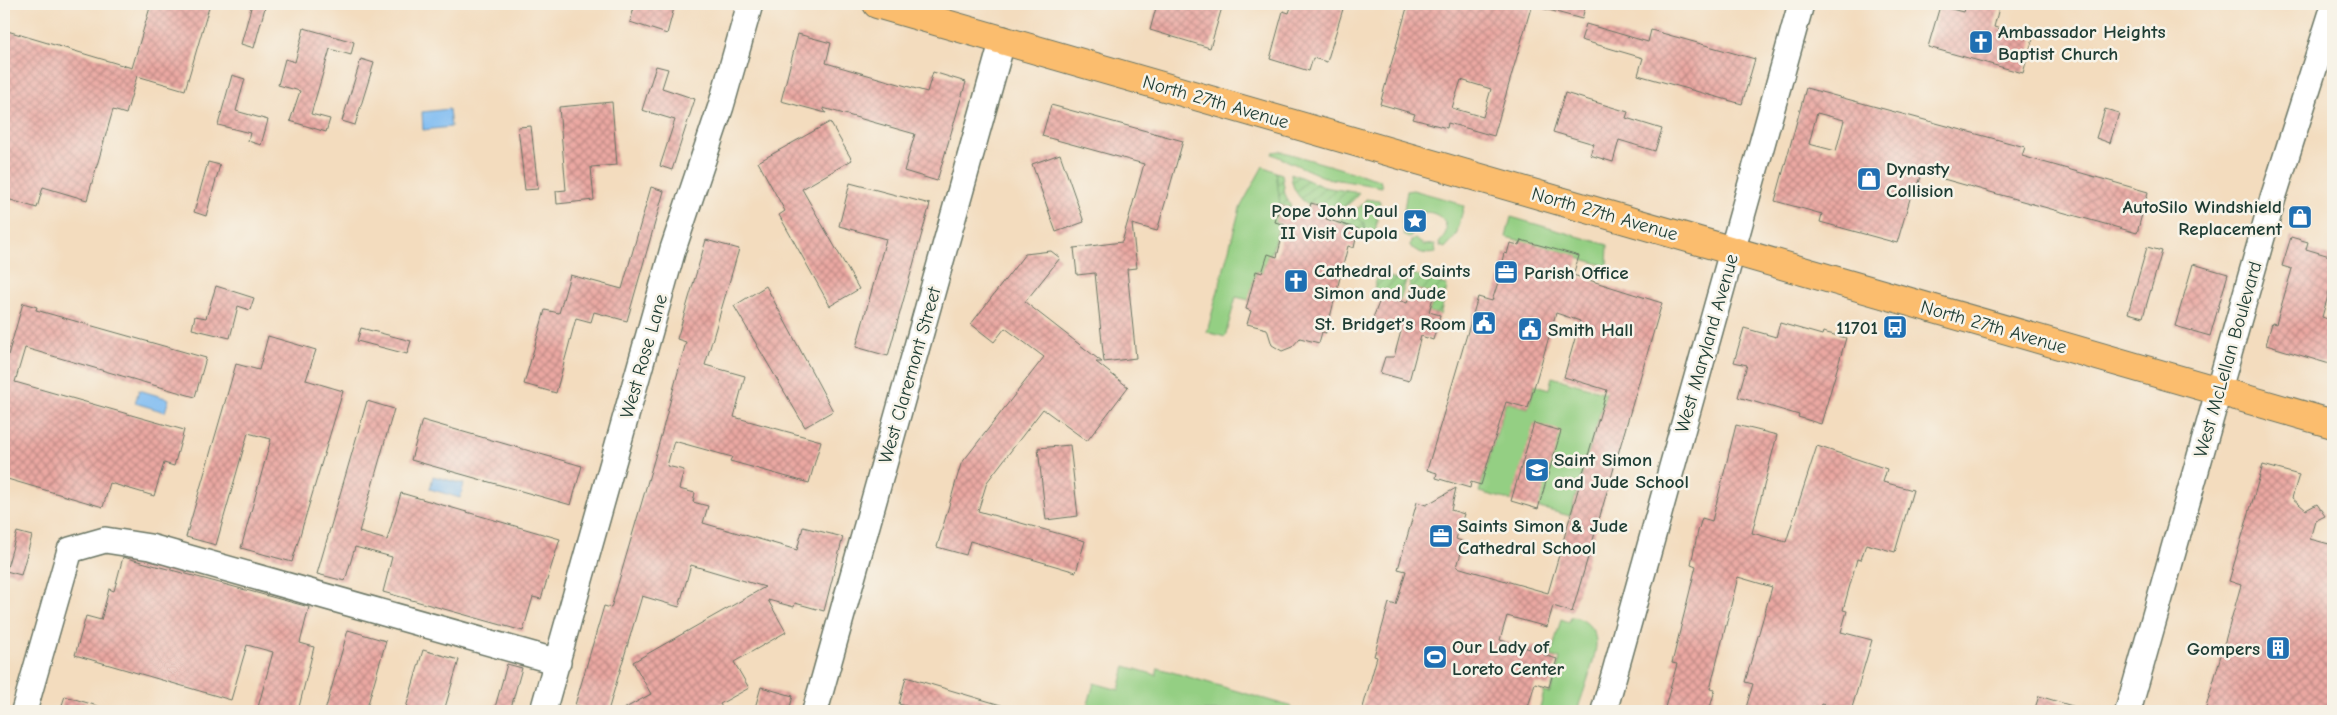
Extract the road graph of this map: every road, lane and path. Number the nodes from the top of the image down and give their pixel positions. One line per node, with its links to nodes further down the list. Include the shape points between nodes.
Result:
1 (750, 4): 9 (street, West Rose Lane, via 721,106 673,249)
2 (877, 4): 5 (main road, North 27th Avenue)
3 (1801, 4): 6 (street, West Maryland Avenue)
4 (2333, 9): 7 (street, West McLellan Boulevard, via 2273,198)
5 (1003, 39): 6 (main road, North 27th Avenue); 12 (street, West Claremont Street)
6 (1732, 249): 7 (main road, North 27th Avenue); 13 (street, West Maryland Avenue)
7 (2218, 391): 8 (main road, North 27th Avenue); 14 (street, West McLellan Boulevard)
8 (2333, 424)
9 (558, 662): 10 (street, via 150,547 105,540 70,550); 11 (street, West Rose Lane)
10 (24, 711)
11 (544, 711)
12 (815, 711)
13 (1604, 711)
14 (2128, 711)

